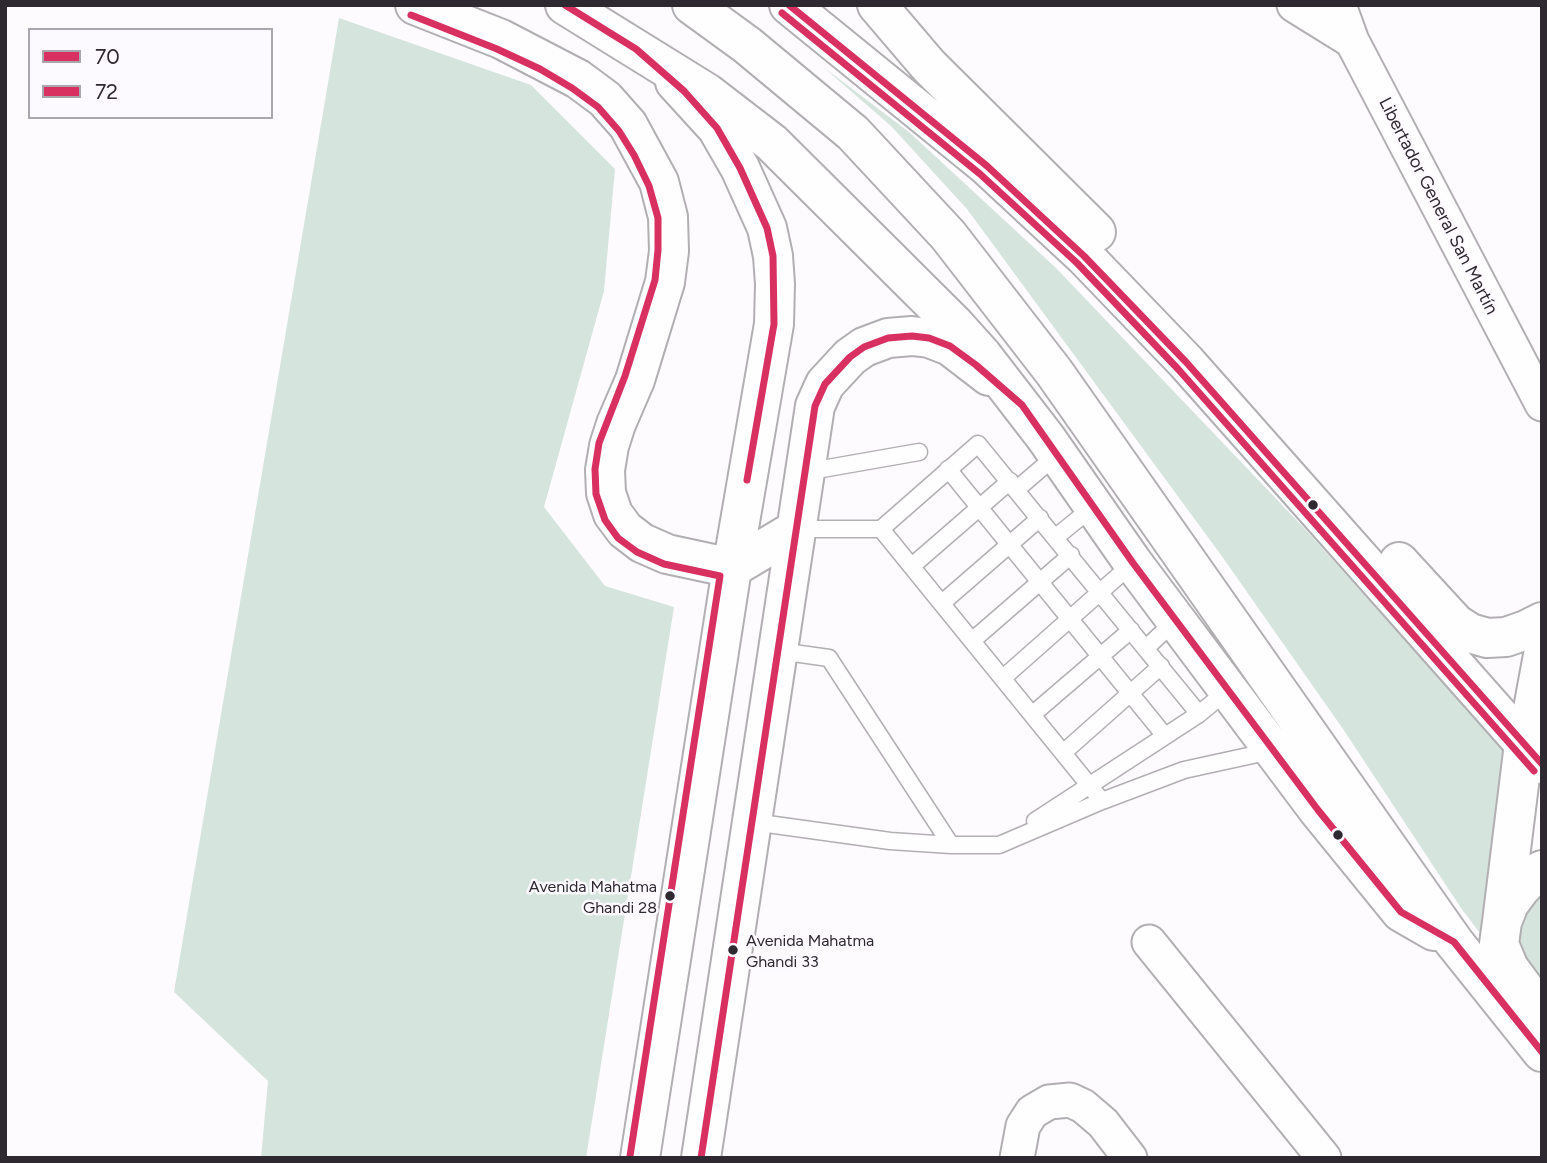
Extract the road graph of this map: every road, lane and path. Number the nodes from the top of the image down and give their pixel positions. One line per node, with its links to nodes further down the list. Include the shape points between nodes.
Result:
1 (415, 5): 29 (main road, via 501,39 578,79 628,125 643,150 659,182 668,217 669,251 654,323 609,446 606,493 612,514 642,543 667,554)
2 (565, 5): 9 (main road)
3 (692, 5): 44 (main road, via 853,132 948,235 1054,372)
4 (789, 5): 10 (main road, via 987,166 1084,256)
5 (877, 5): 10 (main road, via 929,66 1143,281)
6 (1294, 5): 8 (street)
7 (1339, 5): 8 (street, Libertador General San Martín)
8 (1352, 40): 11 (street, Libertador General San Martín)
9 (636, 49): 12 (main road, via 707,93 781,151 955,325); 29 (main road, via 718,128 757,202 773,256 774,324)
10 (1186, 362): 24 (main road)
11 (1542, 404)
12 (1022, 405): 14 (main road); 16 (main road, via 950,346 929,338 888,338 850,357 825,384 815,406)
13 (919, 452): 16 (lane)
14 (1058, 453): 17 (lane); 18 (main road)
15 (948, 469): 17 (lane, via 978,444); 19 (lane); 22 (lane)
16 (805, 472): 21 (main road)
17 (1013, 485): 19 (lane); 20 (lane)
18 (1094, 506): 23 (lane); 27 (main road)
19 (979, 508): 25 (lane); 28 (lane)
20 (1040, 518): 23 (lane); 25 (lane)
21 (797, 529): 22 (lane); 29 (main road); 40 (main road)
22 (881, 529): 28 (lane)
23 (1056, 537): 26 (lane)
24 (1346, 542): 35 (main road, via 1390,553 1456,624 1470,633 1487,638 1506,636); 50 (main road)
25 (1009, 545): 30 (lane); 32 (lane)
26 (1071, 555): 30 (lane); 31 (lane)
27 (1133, 563): 31 (lane); 34 (main road)
28 (912, 566): 32 (lane)
29 (733, 568): 61 (main road)
30 (1040, 582): 33 (lane); 37 (lane)
31 (1100, 592): 33 (lane); 36 (lane)
32 (942, 603): 37 (lane)
33 (1070, 619): 41 (lane); 43 (lane)
34 (1175, 621): 39 (lane); 44 (main road)
35 (1542, 622)
36 (1130, 630): 39 (lane); 41 (lane)
37 (972, 640): 43 (lane)
38 (1542, 647): 50 (street)
39 (1146, 648): 42 (lane)
40 (779, 651): 53 (main road); 54 (lane, via 830,658)
41 (1100, 656): 45 (lane); 46 (lane)
42 (1161, 666): 44 (lane); 45 (lane)
43 (1003, 678): 46 (lane)
44 (1233, 683): 47 (lane); 48 (main road)
45 (1130, 693): 47 (lane); 49 (lane)
46 (1033, 714): 49 (lane)
47 (1165, 736): 51 (lane)
48 (1289, 740): 52 (lane); 60 (main road, via 1401,912 1454,942)
49 (1064, 752): 51 (lane)
50 (1533, 754): 57 (main road)
51 (1091, 785): 52 (lane); 55 (lane)
52 (1102, 801): 55 (lane)
53 (753, 822): 54 (lane); 62 (main road)
54 (951, 845): 55 (lane)
55 (999, 845)
56 (1542, 870): 57 (main road, via 1520,889)
57 (1502, 922): 59 (main road, via 1502,956)
58 (1149, 942): 65 (street)
59 (1542, 1013)
60 (1542, 1052)
61 (640, 1158)
62 (701, 1158)
63 (1017, 1158): 64 (street, via 1023,1126 1032,1112 1049,1102 1070,1100 1103,1124)
64 (1130, 1158)
65 (1324, 1158)

